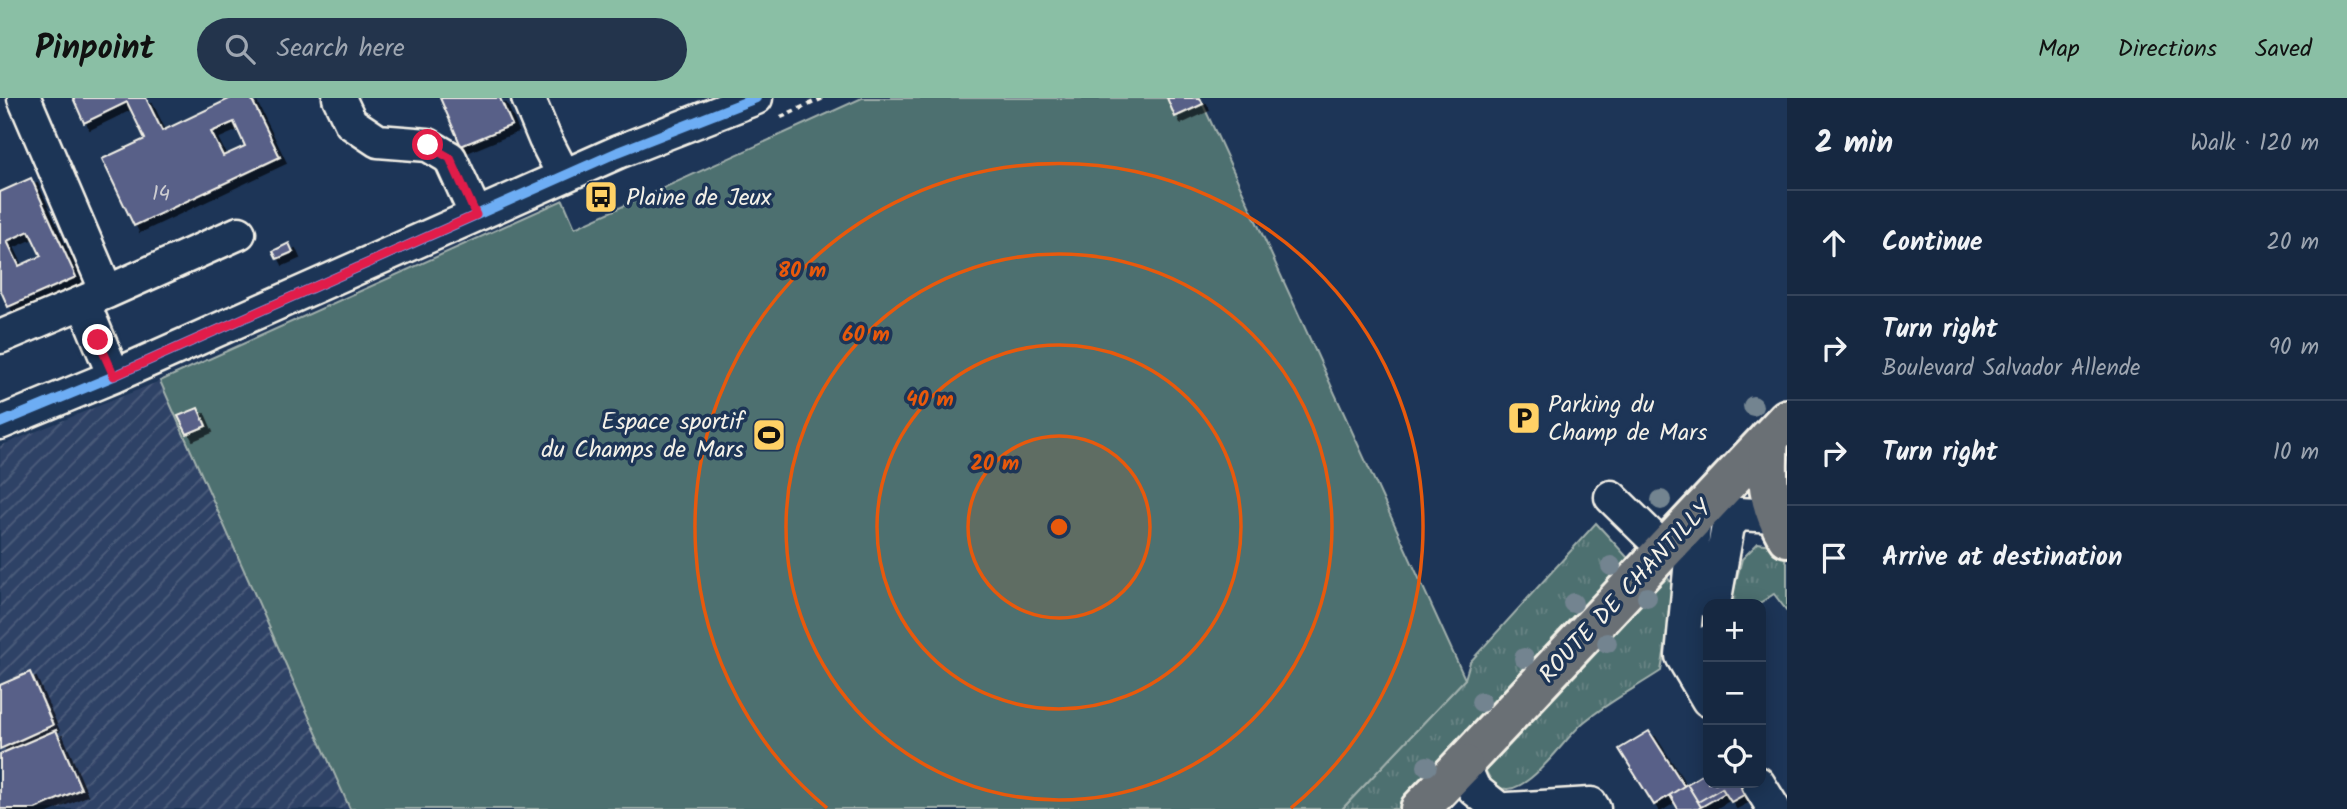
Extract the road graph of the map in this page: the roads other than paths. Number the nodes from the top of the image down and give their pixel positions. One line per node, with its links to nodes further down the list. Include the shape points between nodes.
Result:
1 (24, 98): 10 (street)
2 (339, 98): 8 (street, via 351,123 378,141 428,145 450,158)
3 (528, 98): 7 (street)
4 (712, 98): 6 (street)
5 (756, 98): 6 (street)
6 (618, 152): 7 (street)
7 (564, 176): 8 (street)
8 (476, 215): 12 (street)
9 (239, 233): 10 (street)
10 (95, 297): 11 (street); 12 (street)
11 (0, 337)
12 (114, 376): 13 (street)
13 (0, 423)
14 (1778, 429): 16 (main road, ROUTE DE CHANTILLY); 17 (main road, via 1767,483)
15 (1611, 497): 18 (street)
16 (1695, 517): 18 (main road, ROUTE DE CHANTILLY); 20 (street, via 1682,656)
17 (1782, 527): 19 (street, via 1738,514 1732,519)
18 (1664, 549): 21 (main road, ROUTE DE CHANTILLY)
19 (1715, 599)
20 (1703, 692)
21 (1462, 764): 22 (main road, ROUTE DE CHANTILLY); 23 (street, via 1474,789)
22 (1420, 809)
23 (1499, 809)
24 (1508, 809): 25 (street, via 1591,804)
25 (1594, 809)

